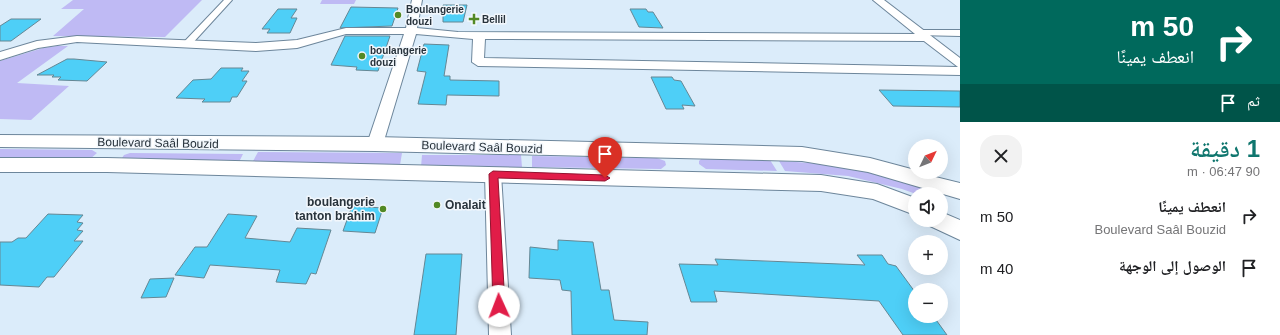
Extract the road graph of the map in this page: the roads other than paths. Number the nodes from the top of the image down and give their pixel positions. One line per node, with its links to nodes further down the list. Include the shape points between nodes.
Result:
1 (228, 0): 8 (street)
2 (417, 0): 4 (street)
3 (878, 0): 7 (street)
4 (411, 31): 6 (street); 8 (street, via 346,31 297,44 256,47); 14 (street)
5 (960, 34): 7 (street)
6 (478, 35): 7 (street); 11 (street, via 478,62)
7 (922, 35): 10 (street)
8 (187, 44): 9 (street, via 60,40)
9 (0, 56)
10 (960, 64)
11 (960, 71)
12 (0, 142): 13 (main road, Boulevard Saâl Bouzid)
13 (125, 142): 14 (main road, Boulevard Saâl Bouzid); 17 (main road)
14 (375, 144): 15 (main road, Boulevard Saâl Bouzid)
15 (675, 152): 19 (main road); 20 (main road, Boulevard Saâl Bouzid, via 802,154 834,158 870,165)
16 (0, 165): 17 (main road, Boulevard Saâl Bouzid)
17 (107, 166): 18 (main road, Boulevard Saâl Bouzid)
18 (493, 174): 19 (main road, Boulevard Saâl Bouzid); 26 (street)
19 (685, 180): 21 (main road, Boulevard Saâl Bouzid, via 821,183 877,192)
20 (960, 191)
21 (908, 204)
22 (948, 220): 24 (main road)
23 (948, 225): 25 (main road)
24 (960, 225)
25 (960, 231)
26 (500, 335)

